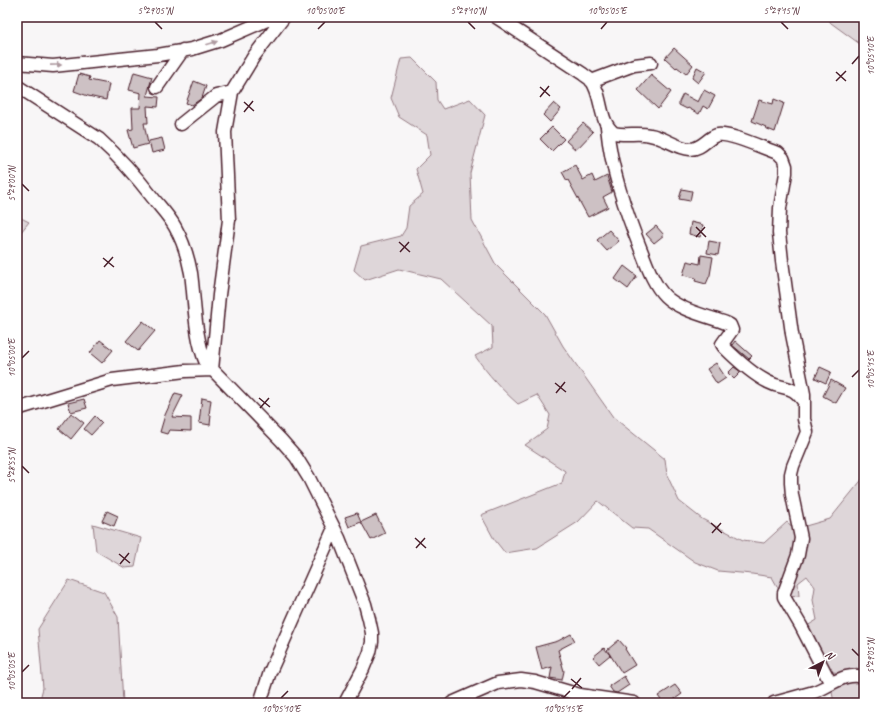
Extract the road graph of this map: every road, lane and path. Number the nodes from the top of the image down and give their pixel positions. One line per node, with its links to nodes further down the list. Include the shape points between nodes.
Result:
1 (274, 17): 4 (street, one-way to 1, via 222,40)
2 (284, 17): 10 (street, via 254,56)
3 (496, 17): 7 (street)
4 (183, 50): 5 (street, one-way to 4, via 53,66); 9 (street)
5 (17, 63)
6 (651, 63): 7 (street, via 634,66)
7 (591, 81): 12 (street)
8 (17, 86): 13 (street, via 111,150 170,219 188,257 200,348)
9 (157, 86)
10 (232, 92): 11 (street, via 216,96); 13 (street, via 226,132 229,220)
11 (181, 124)
12 (607, 127): 14 (street, via 609,149 629,220 657,286 676,304 730,325 732,330 722,344 724,347 759,377 787,387); 14 (street, via 614,133 651,135 690,149 701,146 711,137 721,134 778,153 783,158 786,174 779,232)
13 (212, 370): 15 (street, via 112,380); 16 (street, via 296,457)
14 (804, 402): 18 (street, via 807,432 793,466 791,483 801,538 784,597)
15 (17, 409)
16 (334, 528): 19 (street, via 287,630); 20 (street, via 365,604 372,633 370,652)
17 (864, 677): 18 (street, via 851,675)
18 (831, 684): 23 (street, via 814,692)
19 (260, 703)
20 (345, 703)
21 (452, 703): 22 (street, via 498,683 521,680 580,695)
22 (634, 703)
23 (774, 703)

